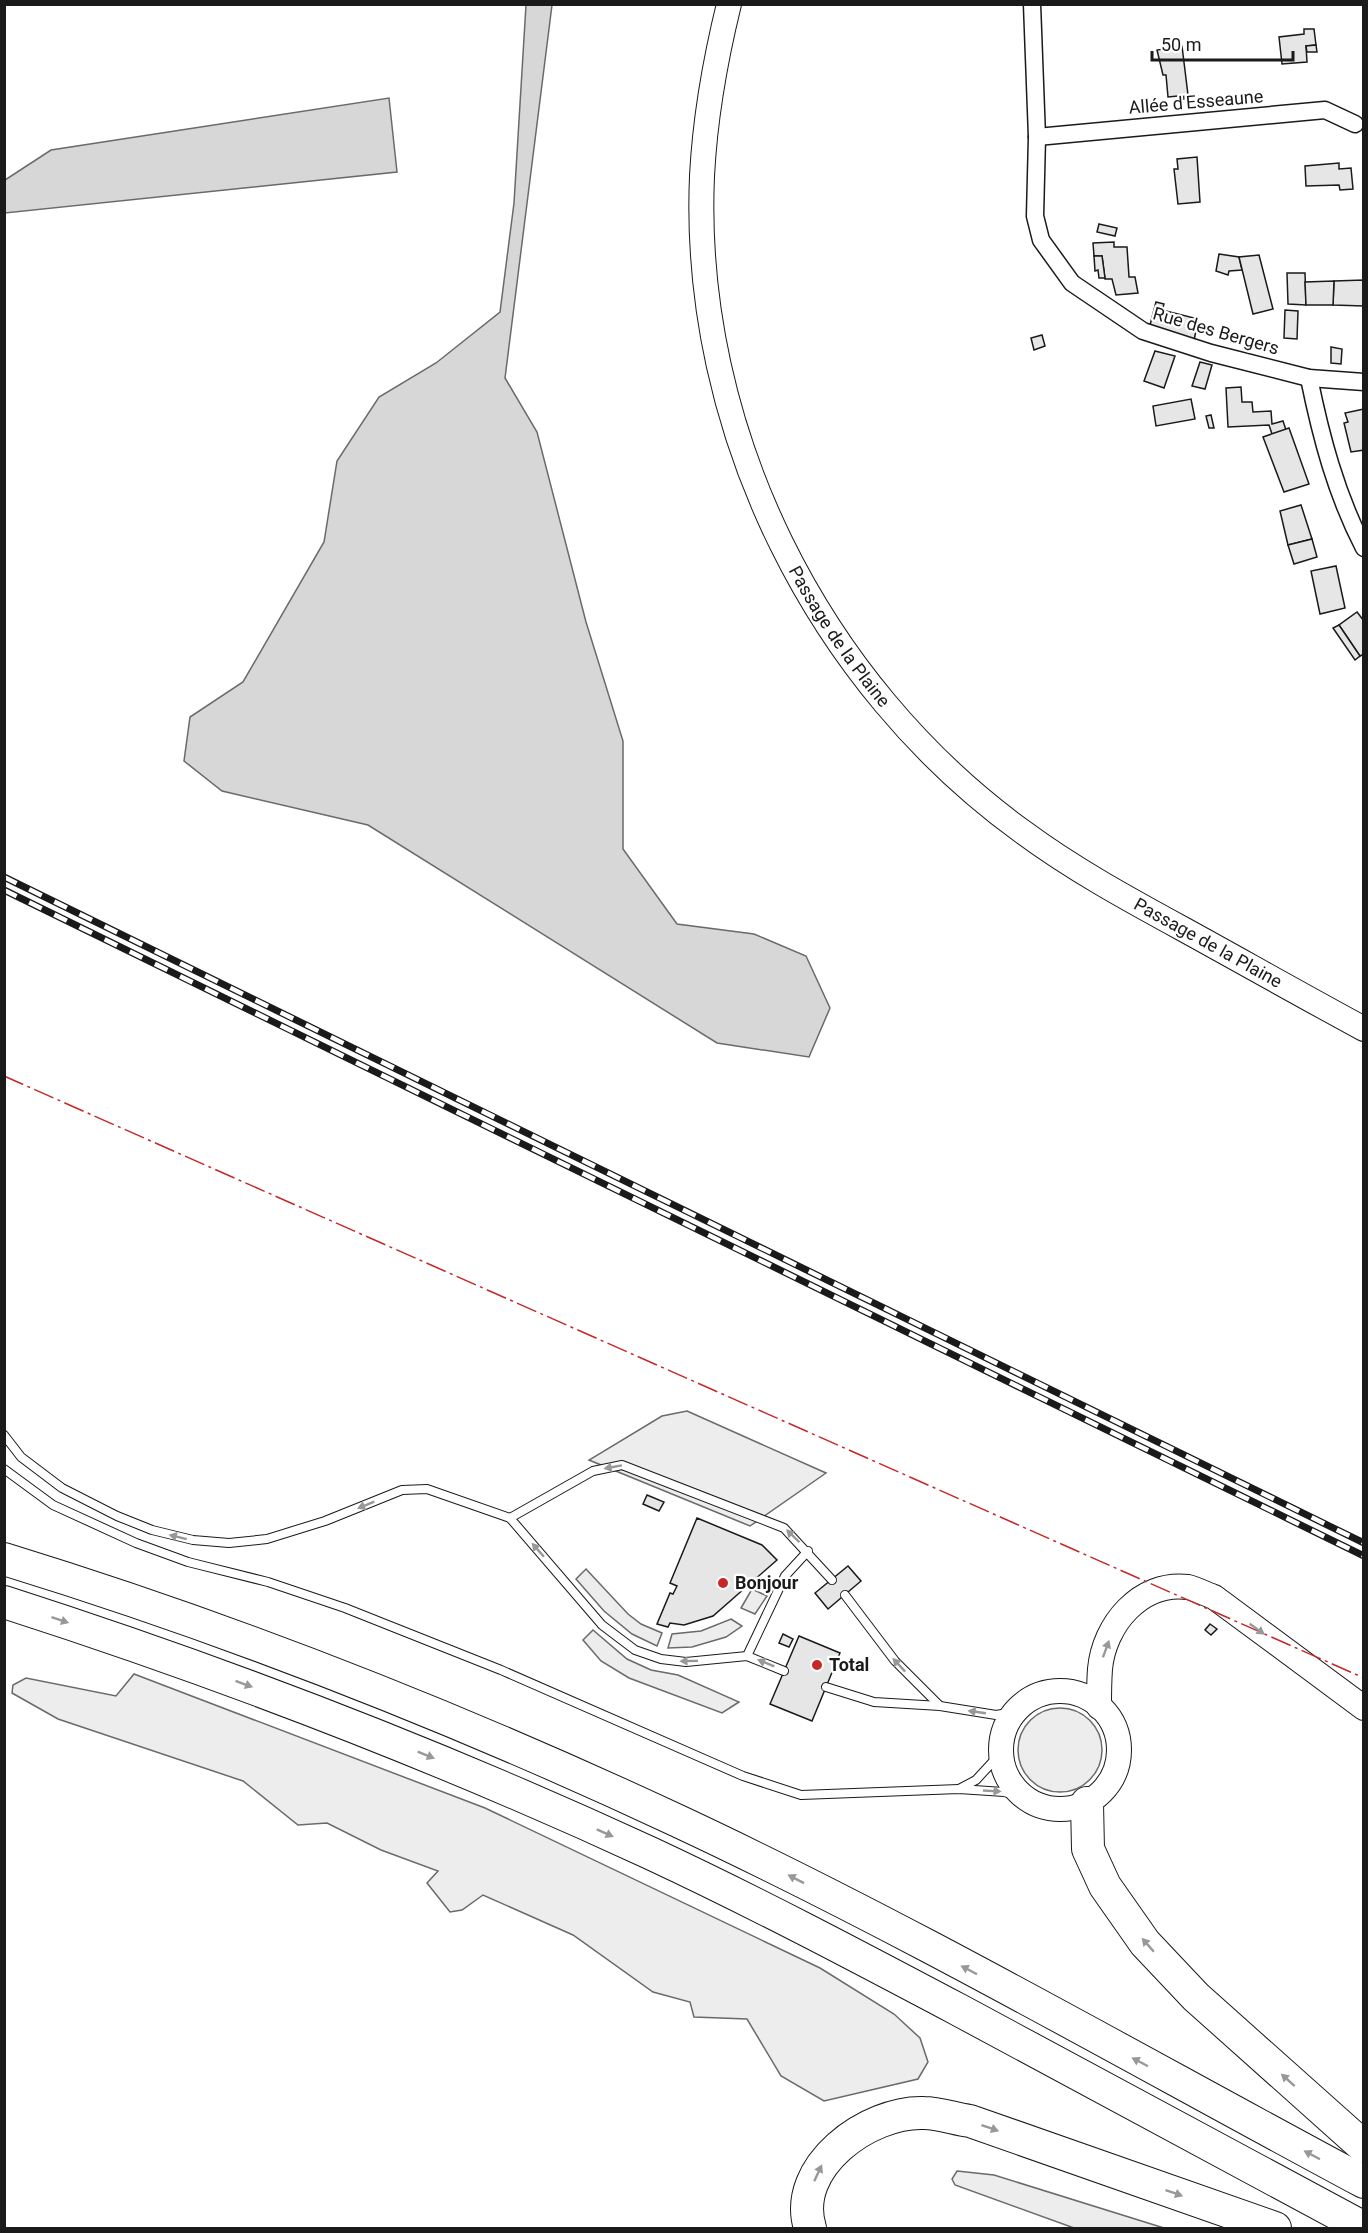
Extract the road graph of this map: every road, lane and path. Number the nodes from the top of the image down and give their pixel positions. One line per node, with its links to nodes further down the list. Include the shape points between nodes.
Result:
1 (729, 4): 8 (street, Passage de la Plaine, via 715,64 702,178 703,239 712,329 748,465 809,597 854,664 908,729 955,777 1023,832 1115,891)
2 (1032, 4): 4 (street, Rue des Bergers)
3 (1355, 124): 4 (street, Allée d'Esseaune, via 1325,110)
4 (1037, 137): 5 (street, Rue des Bergers, via 1037,228 1052,258 1072,283 1143,331)
5 (1309, 378): 6 (street, Rue des Bergers); 7 (street, via 1334,478)
6 (1364, 382)
7 (1364, 548)
8 (1364, 1029)
9 (4, 1435): 11 (lane, one-way to 9, via 427,1489 402,1490 267,1539 229,1543 193,1540 152,1530 62,1488 21,1456)
10 (4, 1469): 25 (lane, via 53,1504 136,1543 345,1608 501,1670 743,1776 801,1795)
11 (510, 1518): 12 (lane, one-way to 11, via 784,1527 622,1465 593,1472); 17 (lane, one-way to 11, via 686,1662 635,1650 602,1625)
12 (808, 1551): 14 (lane); 17 (lane, via 785,1576)
13 (4, 1559): 29 (highway, one-way to 13, via 873,1919 678,1821 338,1675)
14 (832, 1580)
15 (845, 1595): 20 (lane, one-way to 15, via 895,1661)
16 (4, 1602): 30 (highway, one-way to 30, via 316,1710 652,1854 849,1952)
17 (747, 1656): 18 (lane, one-way to 17)
18 (784, 1671)
19 (826, 1687): 20 (lane, via 874,1702)
20 (940, 1706): 23 (lane, one-way to 20, via 996,1714)
21 (1099, 1707): 22 (street, one-way to 22, via 1103,1655 1128,1606 1165,1588 1188,1587 1214,1597); 23 (street, via 1083,1696 1055,1691 1037,1695); 27 (street, via 1115,1730 1118,1758 1108,1784)
22 (1364, 1708)
23 (1014, 1712): 24 (street, via 1003,1732)
24 (1000, 1754): 25 (lane, via 976,1780); 26 (street, via 1006,1775)
25 (959, 1789): 26 (lane, one-way to 26)
26 (1024, 1797): 27 (street, via 1050,1809 1069,1809)
27 (1087, 1803): 28 (highway, one-way to 27, via 1196,1997 1144,1943 1106,1886 1088,1849)
28 (1364, 2147)
29 (1364, 2182)
30 (1364, 2228)
31 (810, 2229): 32 (highway, one-way to 32, via 808,2194 822,2163 847,2139 881,2120 923,2113 970,2121)
32 (1275, 2229)

